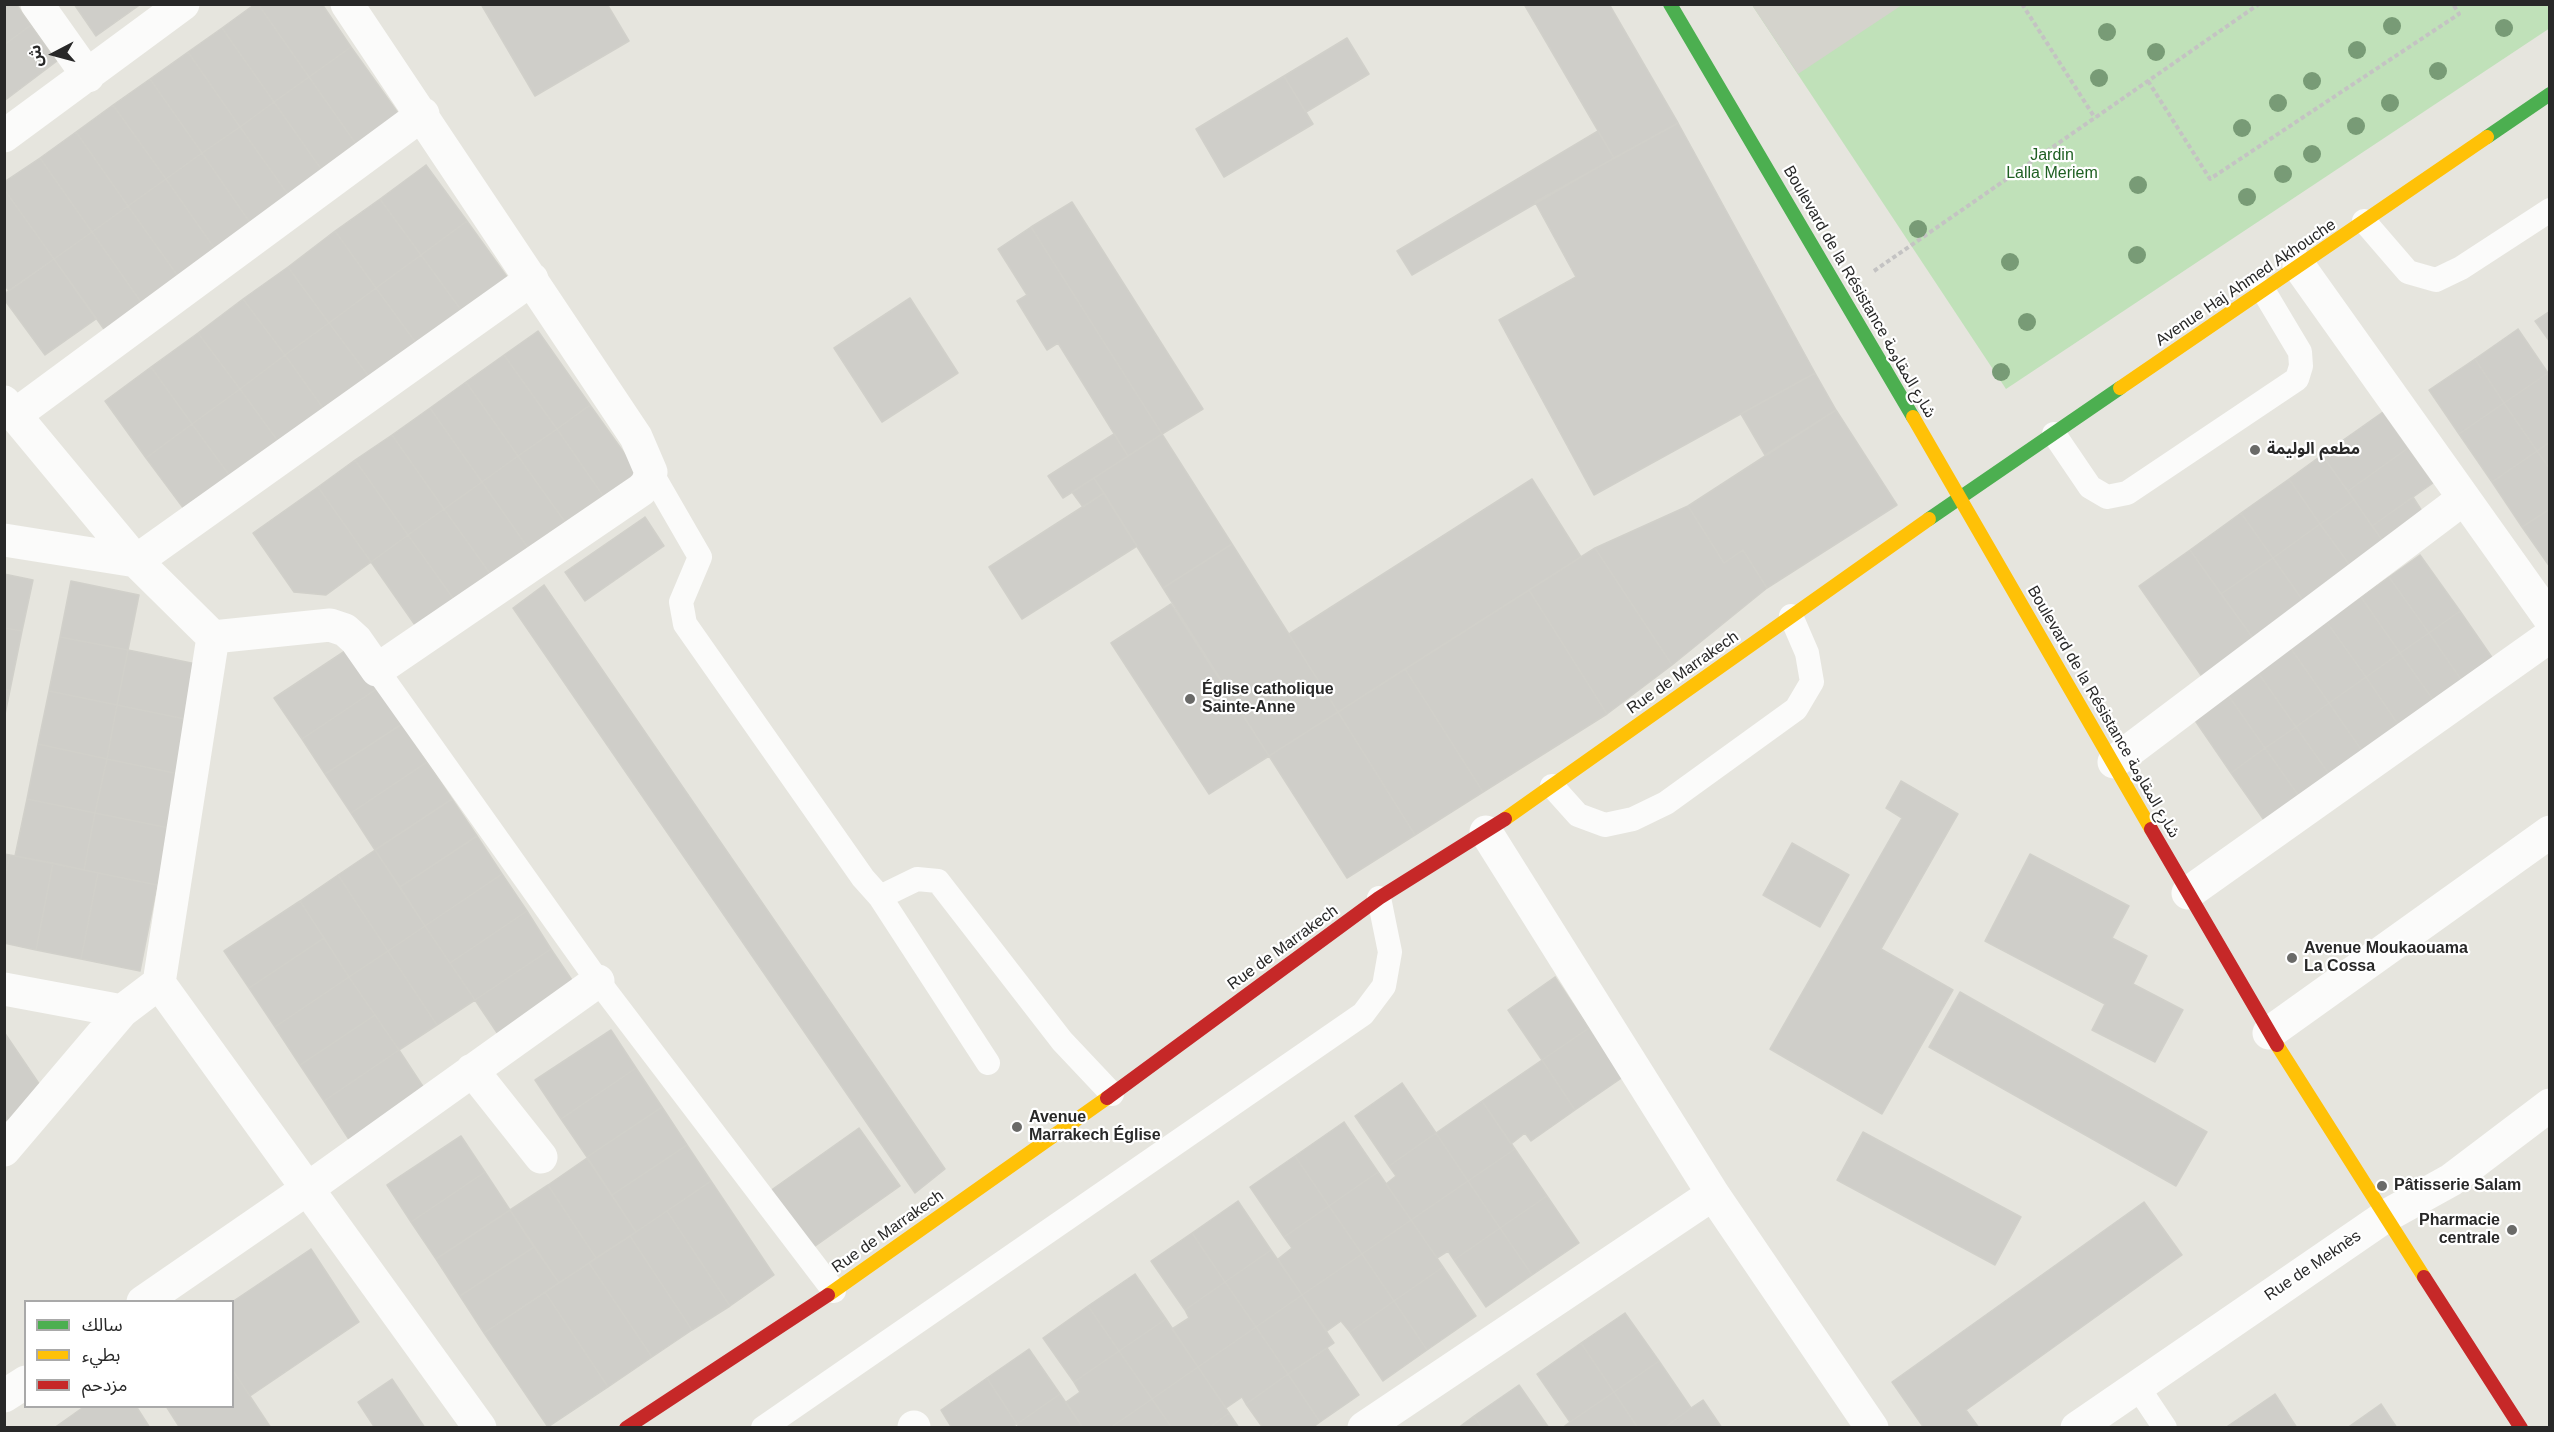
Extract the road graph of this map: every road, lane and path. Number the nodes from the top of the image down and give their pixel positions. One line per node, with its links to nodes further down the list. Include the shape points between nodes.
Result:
1 (37, 4): 8 (street)
2 (183, 4): 8 (street)
3 (347, 4): 11 (street)
4 (1670, 4): 19 (street, Boulevard de la Résistance شارع المقاومة)
5 (2022, 4): 12 (path)
6 (2259, 4): 9 (path)
7 (2453, 4): 9 (path, via 2459,14 2210,179)
8 (87, 76): 13 (street)
9 (2148, 81): 12 (path)
10 (2550, 94): 15 (street, Avenue Haj Ahmed Akhouche)
11 (423, 114): 17 (street); 20 (street)
12 (2095, 118): 19 (path)
13 (4, 136)
14 (2550, 210): 15 (lane, via 2436,280 2408,272)
15 (2364, 221): 16 (street, Avenue Haj Ahmed Akhouche)
16 (2300, 266): 18 (street, Avenue Haj Ahmed Akhouche); 24 (street)
17 (532, 279): 22 (street, via 636,436); 26 (street)
18 (2263, 290): 21 (street, Avenue Haj Ahmed Akhouche); 21 (lane, via 2300,352 2297,379 2127,493 2107,497 2090,487)
19 (1841, 292): 23 (street, Boulevard de la Résistance شارع المقاومة)
20 (10, 408): 26 (street)
21 (2054, 434): 23 (street, Avenue Haj Ahmed Akhouche)
22 (651, 472): 31 (street, via 641,490); 37 (lane, via 700,557 681,602 685,624)
23 (1960, 497): 27 (street, Rue de Marrakech); 32 (street, Boulevard de la Résistance شارع المقاومة)
24 (2463, 500): 28 (street); 32 (street)
25 (4, 540): 26 (street)
26 (136, 561): 30 (street)
27 (1791, 616): 33 (street, Rue de Marrakech); 33 (lane, via 1807,653 1812,682 1796,709 1675,797 1633,819 1605,825 1578,815)
28 (2550, 619)
29 (2550, 636): 36 (street)
30 (213, 637): 31 (street, via 330,625 345,630 356,640); 40 (street)
31 (377, 670): 39 (lane)
32 (2114, 762): 36 (street, Boulevard de la Résistance شارع المقاومة)
33 (1551, 786): 34 (street, Rue de Marrakech)
34 (1486, 832): 38 (street, Rue de Marrakech); 51 (street)
35 (2550, 832): 43 (street)
36 (2188, 893): 43 (street, Boulevard de la Résistance شارع المقاومة)
37 (880, 897): 44 (lane); 46 (lane, via 917,879 938,881 1062,1041)
38 (1379, 898): 46 (street, Rue de Marrakech); 61 (lane, via 1390,952 1384,987 1363,1014)
39 (597, 981): 45 (street); 53 (lane)
40 (159, 983): 42 (street); 50 (street)
41 (4, 989): 42 (street)
42 (122, 1011): 48 (street)
43 (2269, 1033): 52 (street, Boulevard de la Résistance شارع المقاومة)
44 (988, 1063)
45 (472, 1070): 49 (street); 50 (street)
46 (1112, 1094): 53 (street, Rue de Marrakech)
47 (2550, 1104): 52 (street, Rue de Meknès, via 2451,1180)
48 (4, 1150)
49 (541, 1157)
50 (307, 1189): 54 (street); 59 (street)
51 (1713, 1194): 58 (street); 62 (street)
52 (2386, 1216): 56 (street, Rue de Meknès); 65 (street, Boulevard de la Résistance شارع المقاومة)
53 (834, 1291): 60 (street, Rue de Marrakech)
54 (146, 1300)
55 (24, 1383): 57 (street)
56 (2137, 1386): 63 (street, Rue de Meknès); 64 (lane)
57 (4, 1396)
58 (1382, 1423)
59 (480, 1428)
60 (626, 1428)
61 (763, 1428)
62 (1872, 1428)
63 (2077, 1428)
64 (2165, 1428)
65 (2521, 1428)

